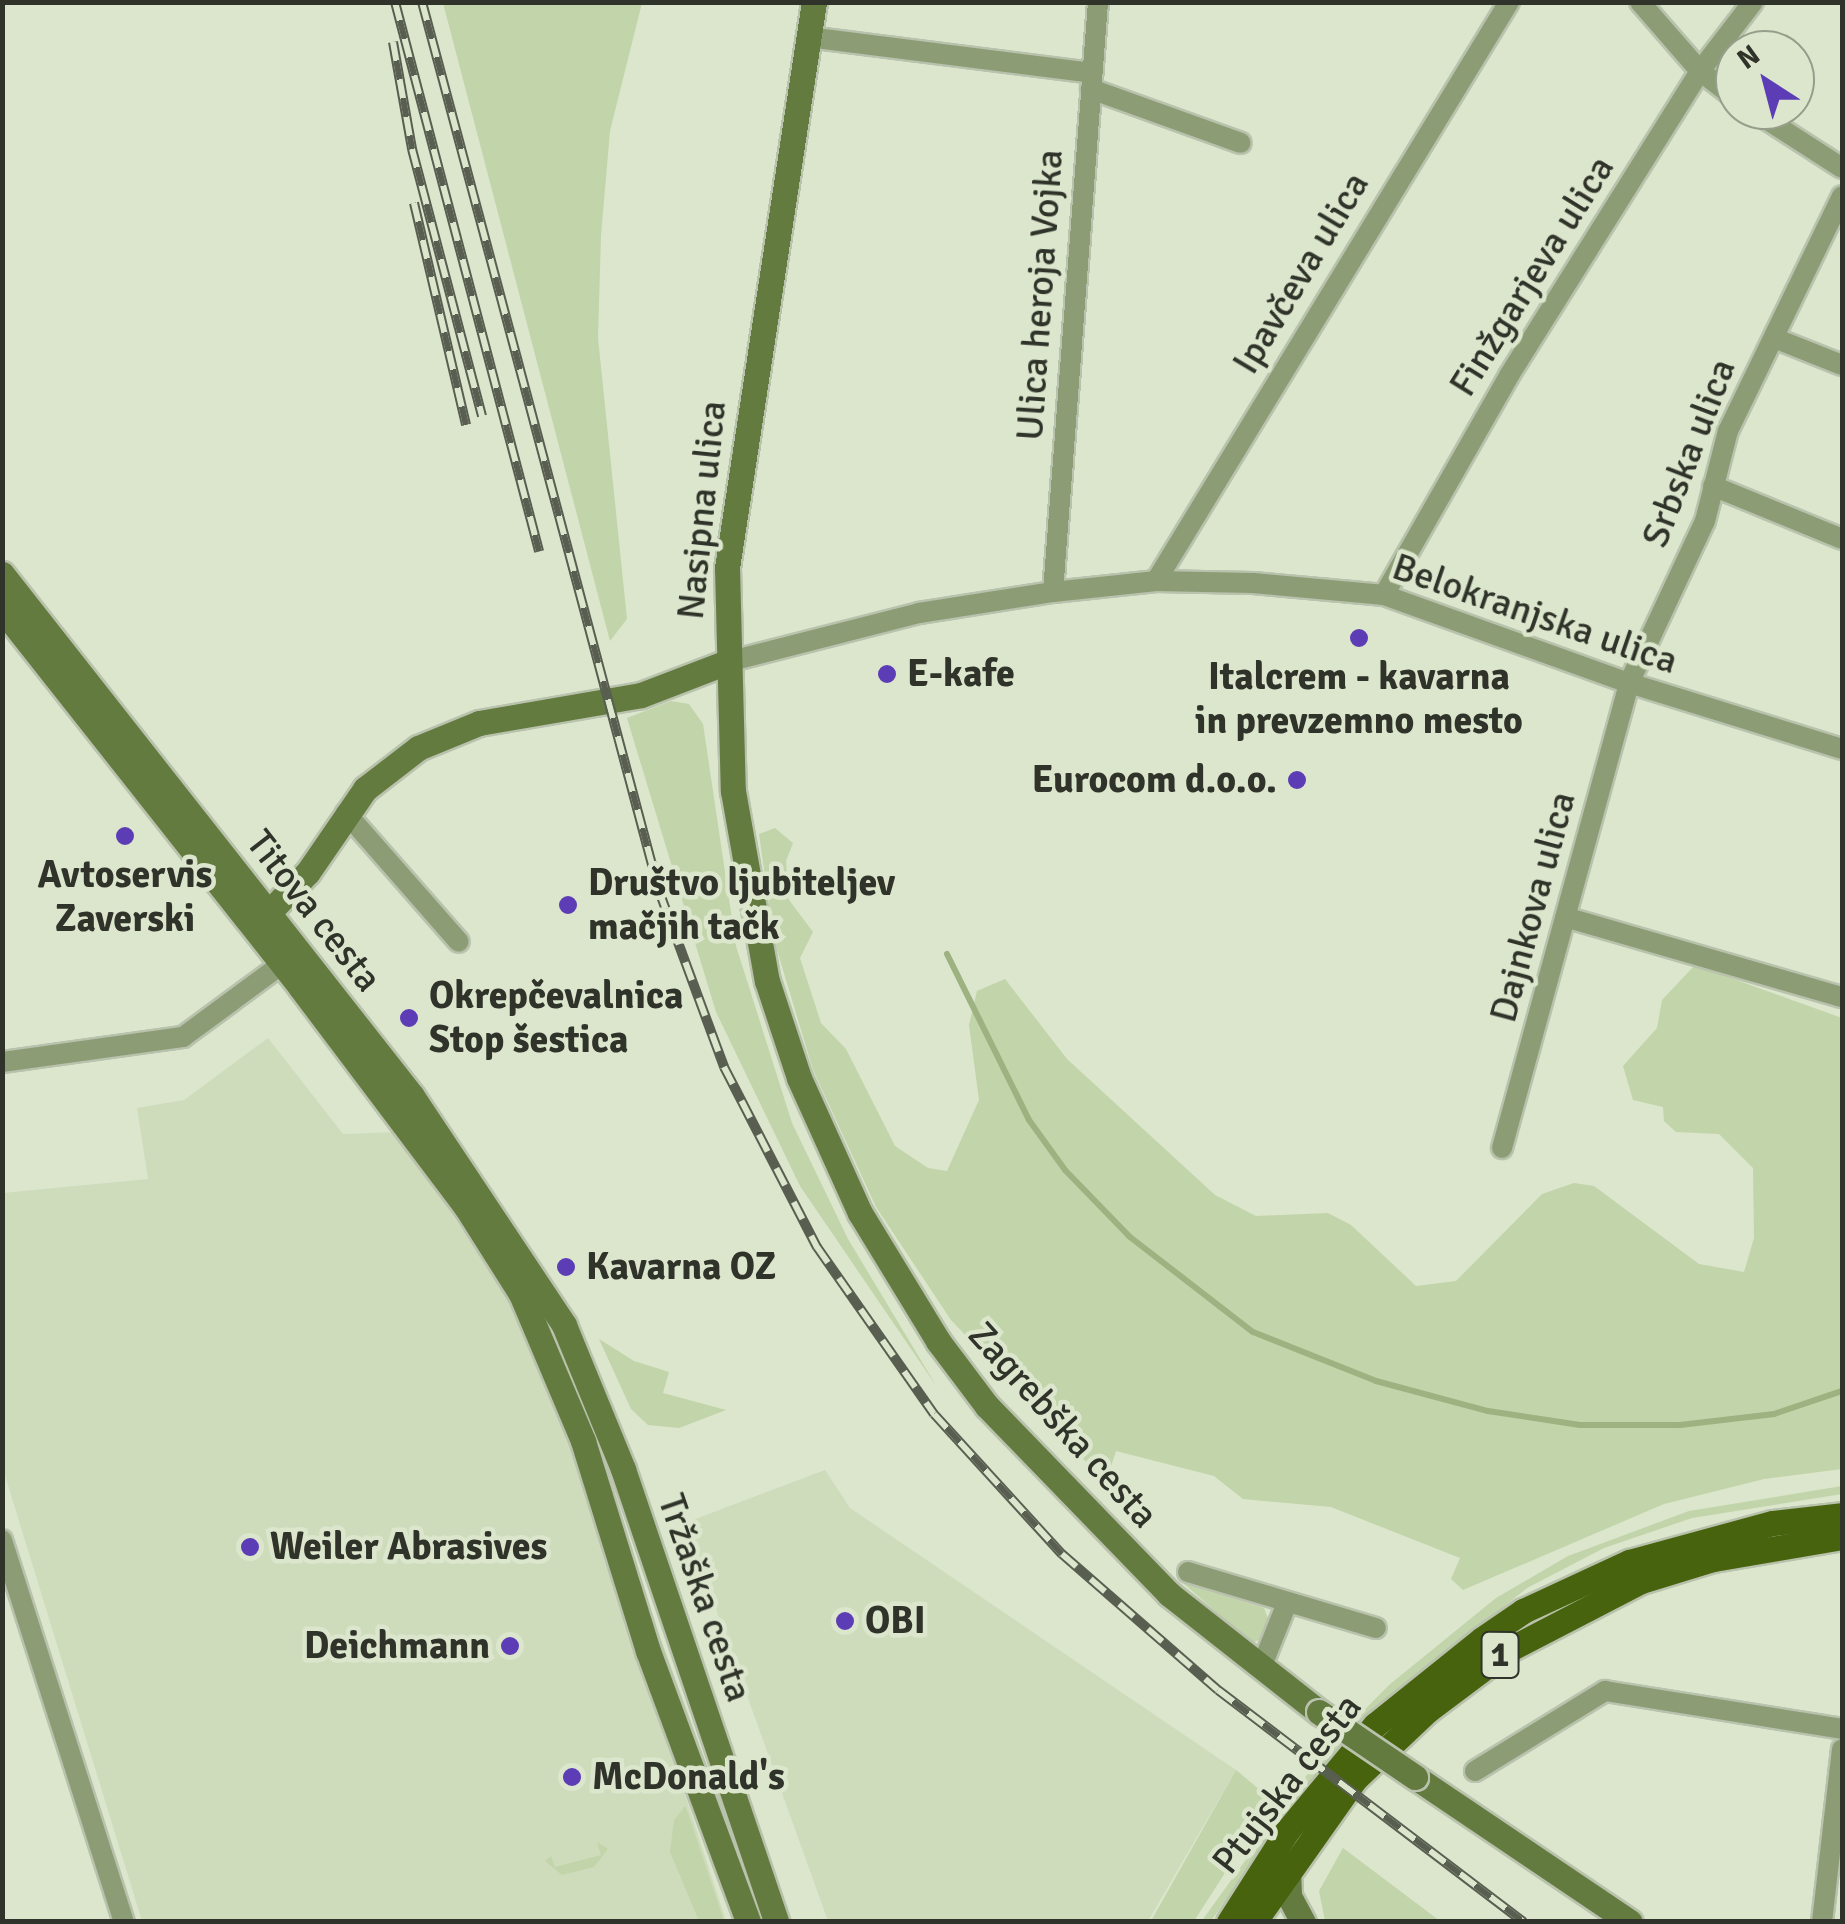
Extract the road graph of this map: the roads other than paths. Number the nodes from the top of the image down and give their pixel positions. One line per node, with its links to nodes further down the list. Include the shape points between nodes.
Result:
1 (814, 2): 6 (main road, Nasipna ulica)
2 (1098, 2): 8 (street, Ulica heroja Vojka)
3 (1509, 2): 19 (street, Ipavčeva ulica)
4 (1640, 2): 7 (street)
5 (1754, 2): 7 (street, Finžgarjeva ulica)
6 (808, 37): 8 (street); 23 (main road, Nasipna ulica, via 736,483)
7 (1700, 71): 9 (street); 21 (street, Finžgarjeva ulica, via 1510,374)
8 (1091, 81): 11 (street); 20 (street, Ulica heroja Vojka)
9 (1715, 83)
10 (1783, 130): 12 (street)
11 (1241, 143)
12 (1842, 168)
13 (1842, 196): 14 (street, Srbska ulica)
14 (1774, 338): 15 (street); 16 (street, Srbska ulica, via 1728,431)
15 (1842, 365)
16 (1712, 486): 17 (street); 24 (street, Srbska ulica, via 1705,521)
17 (1842, 539)
18 (2, 574): 27 (main road, Titova cesta)
19 (1156, 581): 20 (street, Belokranjska ulica); 21 (street, Belokranjska ulica)
20 (1053, 592): 23 (street, Belokranjska ulica, via 900,618)
21 (1384, 595): 24 (street, Belokranjska ulica)
22 (2, 609): 30 (main road, Titova cesta)
23 (727, 662): 26 (main road, Nasipna ulica, via 618,702 446,733 380,774); 42 (main road, Zagrebška cesta, via 733,791 754,927 799,1078 860,1213 938,1341 1035,1461 1169,1594)
24 (1628, 683): 25 (street, Belokranjska ulica); 28 (street, Dajnkova ulica)
25 (1842, 748)
26 (346, 814): 27 (main road, Nasipna ulica, via 308,872); 29 (street)
27 (268, 912): 34 (main road, Titova cesta, via 412,1096 526,1262 579,1357)
28 (1568, 918): 31 (street); 33 (street, Dajnkova ulica)
29 (459, 942)
30 (282, 964): 32 (street, via 183,1037); 35 (main road, Titova cesta, via 466,1207 522,1294 546,1341)
31 (1842, 997)
32 (2, 1062)
33 (1502, 1148)
34 (623, 1470): 49 (main road, Tržaška cesta)
35 (595, 1481): 48 (main road, Tržaška cesta, via 648,1651)
36 (1842, 1514): 50 (main road, Ptujska cesta / 1, via 1773,1522 1629,1562 1538,1604 1482,1639 1408,1695 1351,1752 1287,1831)
37 (1842, 1537): 46 (main road, Ptujska cesta / 1, via 1713,1559 1640,1582 1542,1628 1392,1742 1354,1779)
38 (2, 1540): 47 (street)
39 (1188, 1572): 40 (street)
40 (1287, 1603): 41 (street); 42 (street)
41 (1376, 1628)
42 (1261, 1668): 53 (main road, Zagrebška cesta, bridge)
43 (1842, 1729): 45 (street, via 1605,1691)
44 (1842, 1749): 54 (street)
45 (1475, 1771)
46 (1288, 1867): 51 (main road, Ptujska cesta / 1); 52 (main road, Ptujska cesta, via 1290,1896)
47 (124, 1922)
48 (748, 1922)
49 (776, 1922)
50 (1229, 1922)
51 (1254, 1922)
52 (1303, 1922)
53 (1630, 1922)
54 (1822, 1922)

